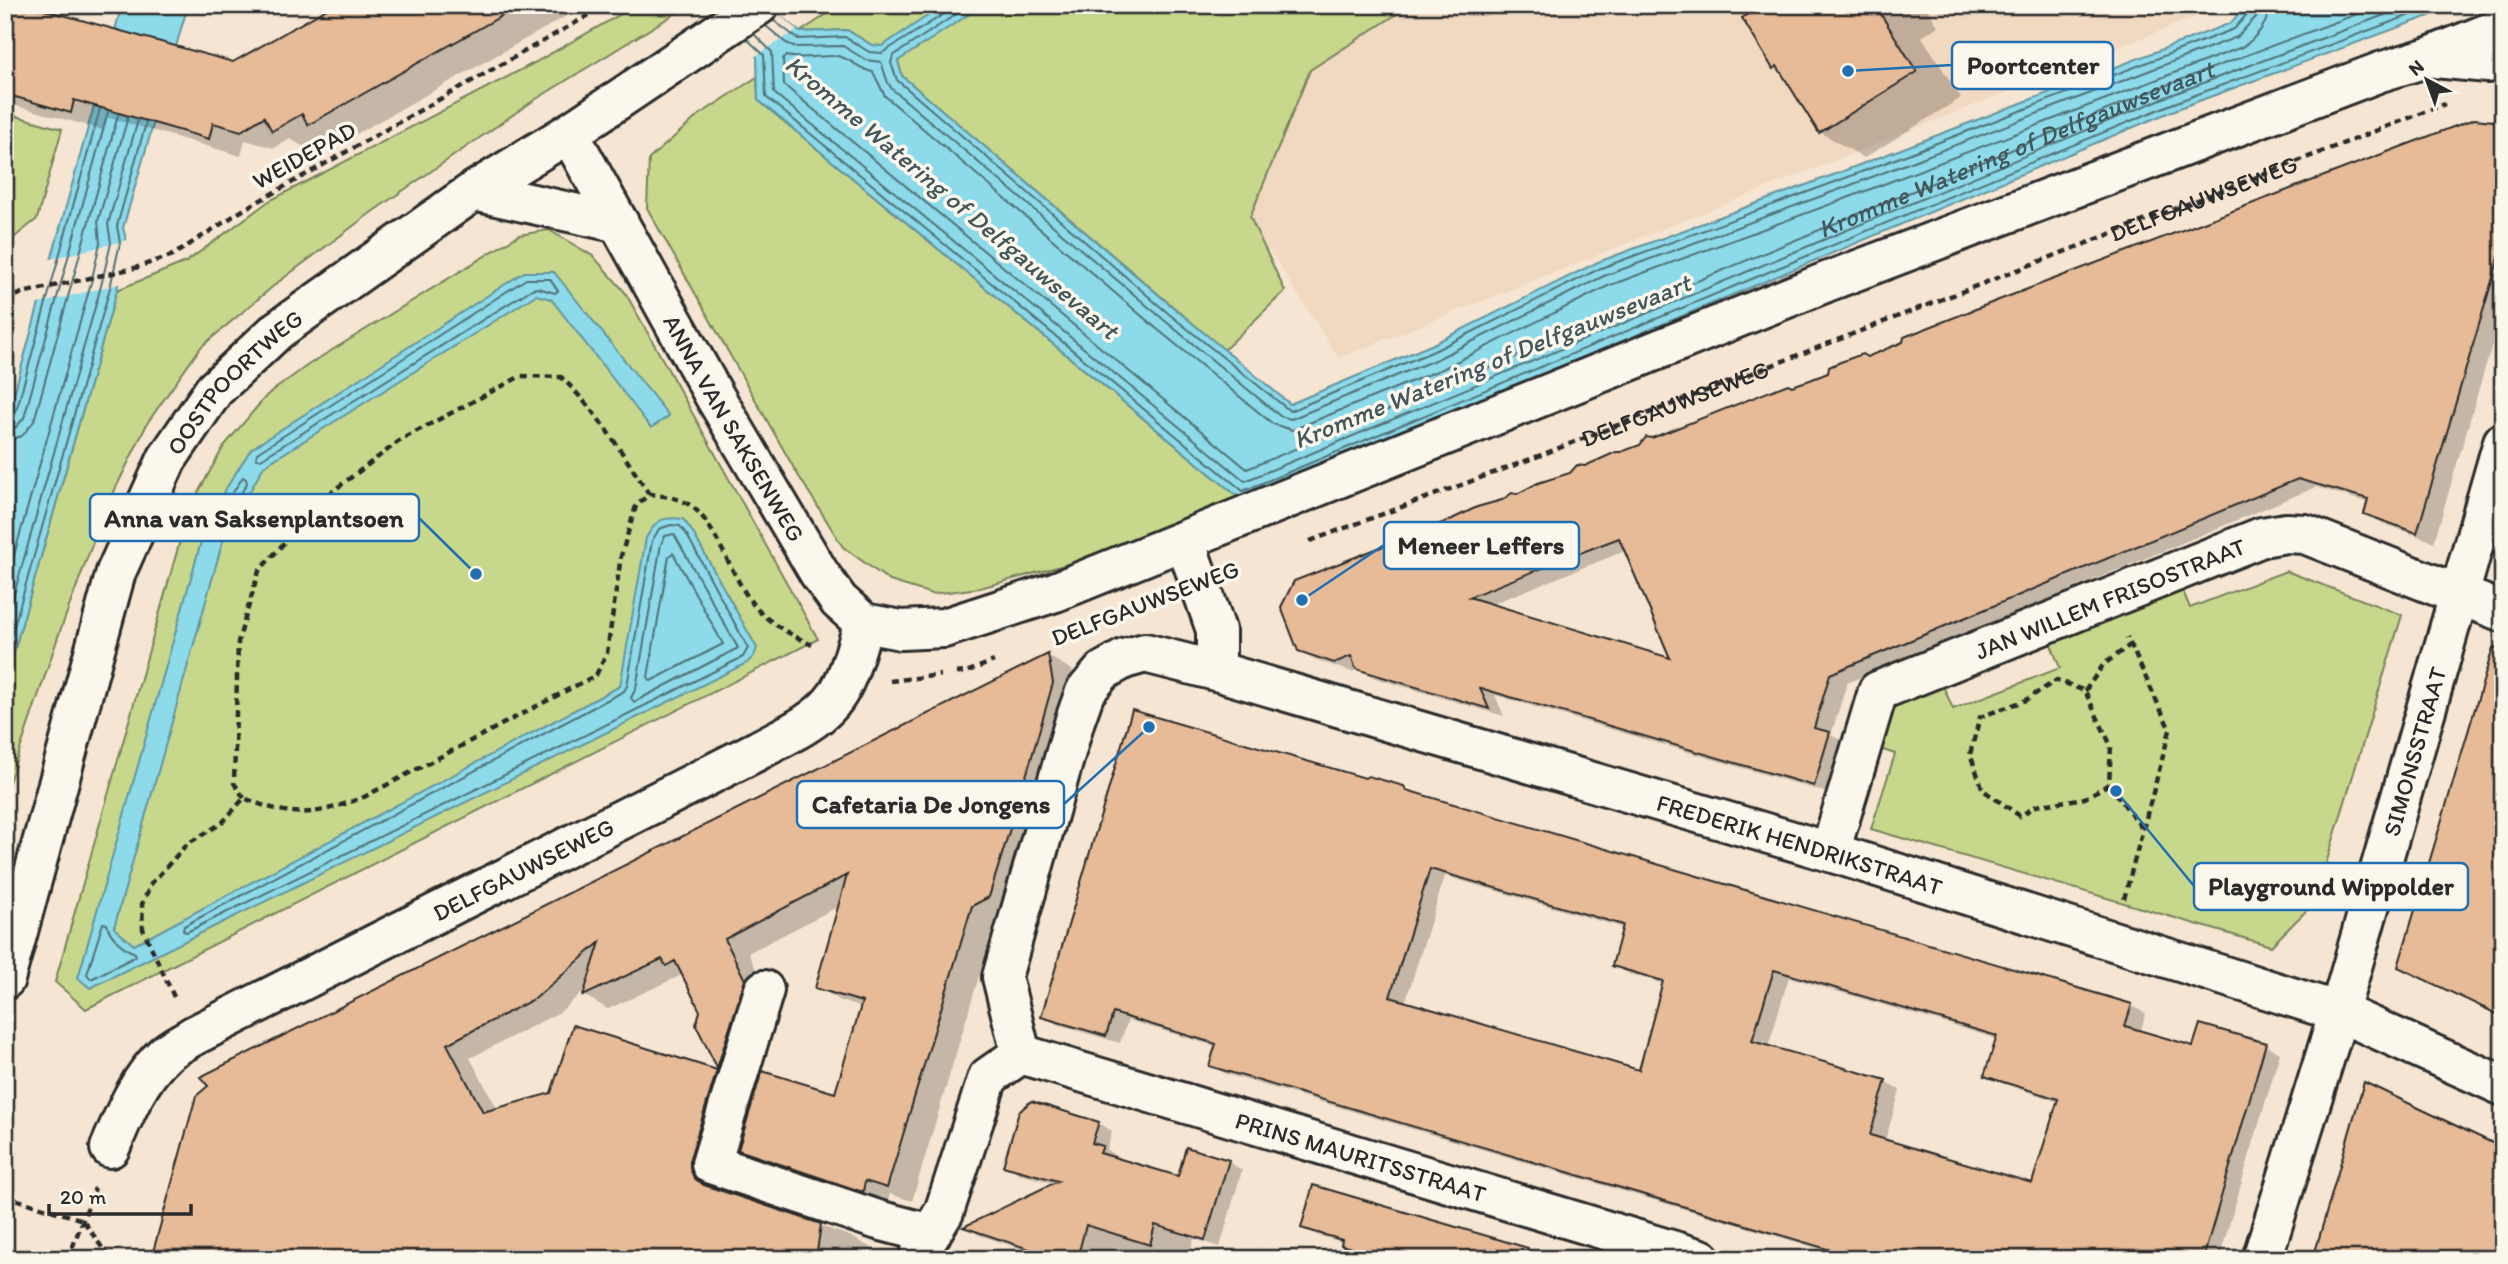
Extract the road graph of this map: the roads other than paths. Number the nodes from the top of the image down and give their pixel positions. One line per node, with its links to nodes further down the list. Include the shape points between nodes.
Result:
1 (759, 5): 5 (street, OOSTPOORTWEG)
2 (2503, 27): 3 (street, DELFGAUWSEWEG)
3 (2429, 57): 4 (street, DELFGAUWSEWEG, via 2488,63); 9 (street, DELFGAUWSEWEG, via 1829,281)
4 (2503, 60)
5 (569, 132): 6 (street, OOSTPOORTWEG); 7 (street, ANNA VAN SAKSENWEG)
6 (474, 191): 7 (street); 15 (street, OOSTPOORTWEG, via 278,330 214,390 167,459 116,572)
7 (619, 223): 12 (street, ANNA VAN SAKSENWEG, via 818,573 839,601)
8 (2503, 442): 10 (street, SIMONSSTRAAT)
9 (1185, 541): 12 (street, DELFGAUWSEWEG, via 1055,592 944,628 901,631); 13 (street, via 1216,630)
10 (2459, 594): 11 (street, JAN WILLEM FRISOSTRAAT); 14 (street, JAN WILLEM FRISOSTRAAT, via 2305,534 2262,537 1878,691); 17 (street, SIMONSSTRAAT)
11 (2503, 612)
12 (864, 623): 20 (street, DELFGAUWSEWEG, via 830,704 807,723 192,1036 165,1055 141,1085)
13 (1216, 671): 14 (street, FREDERIK HENDRIKSTRAAT); 18 (street, FREDERIK HENDRIKSTRAAT, via 1145,653 1103,671 1085,692 1002,977)
14 (1830, 852): 17 (street, FREDERIK HENDRIKSTRAAT)
15 (5, 979)
16 (764, 990): 21 (street, via 711,1164 878,1220)
17 (2339, 1012): 19 (street, FREDERIK HENDRIKSTRAAT); 23 (street, SIMONSSTRAAT)
18 (1021, 1054): 21 (street, via 988,1077 944,1212); 22 (street, PRINS MAURITSSTRAAT)
19 (2503, 1086)
20 (110, 1148)
21 (925, 1247)
22 (1701, 1259)
23 (2263, 1259)

